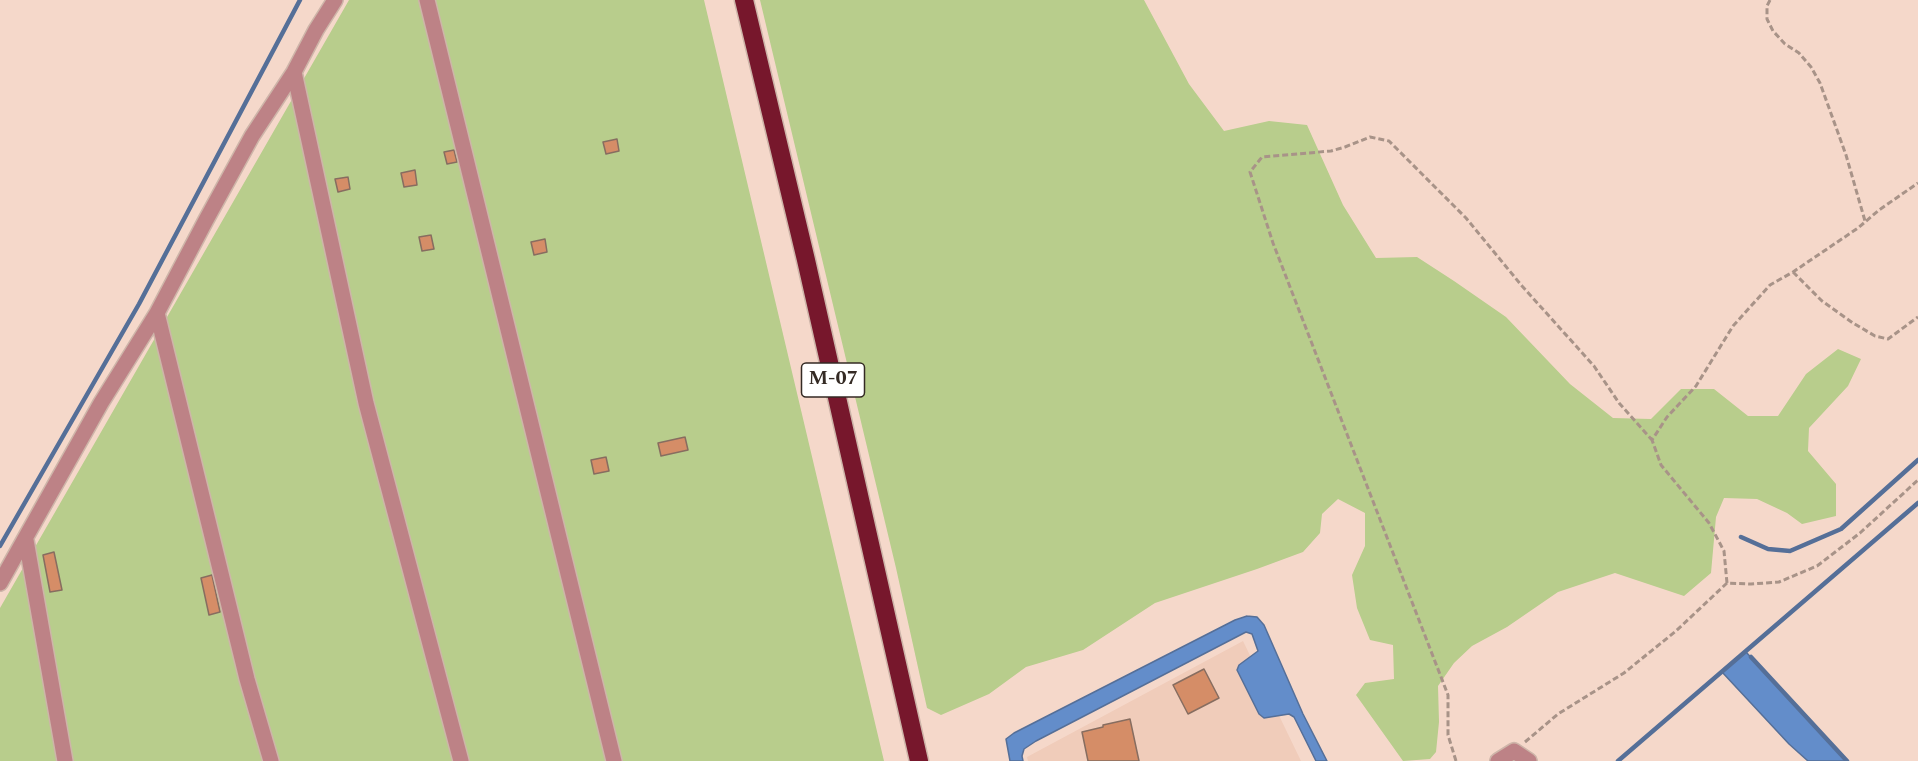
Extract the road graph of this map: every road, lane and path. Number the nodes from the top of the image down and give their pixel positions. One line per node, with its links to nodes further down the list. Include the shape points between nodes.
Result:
1 (335, 0): 5 (street)
2 (427, 0): 20 (street)
3 (744, 0): 21 (highway, М-07)
4 (1770, 0): 7 (path, via 1767,19 1773,31 1799,53 1820,83)
5 (294, 72): 9 (street, via 252,136); 19 (street, via 366,403)
6 (1918, 183): 7 (path)
7 (1865, 221): 8 (path)
8 (1793, 272): 10 (path, via 1822,301 1875,336 1888,339); 11 (path, via 1770,285 1732,326 1696,386)
9 (157, 313): 13 (street); 18 (street, via 247,679)
10 (1918, 317)
11 (1652, 440): 14 (path, via 1661,465 1709,523 1724,551); 22 (path, via 1466,218 1389,141 1370,137 1331,151 1262,157 1250,172 1448,695 1448,735)
12 (1918, 480): 14 (path, via 1817,566 1779,582)
13 (26, 540): 15 (street); 17 (street)
14 (1727, 583): 16 (path, via 1624,673 1558,714)
15 (0, 584)
16 (1514, 751): 23 (street); 24 (street)
17 (65, 761)
18 (271, 761)
19 (461, 761)
20 (614, 761)
21 (919, 761)
22 (1456, 761)
23 (1498, 761)
24 (1529, 761)

